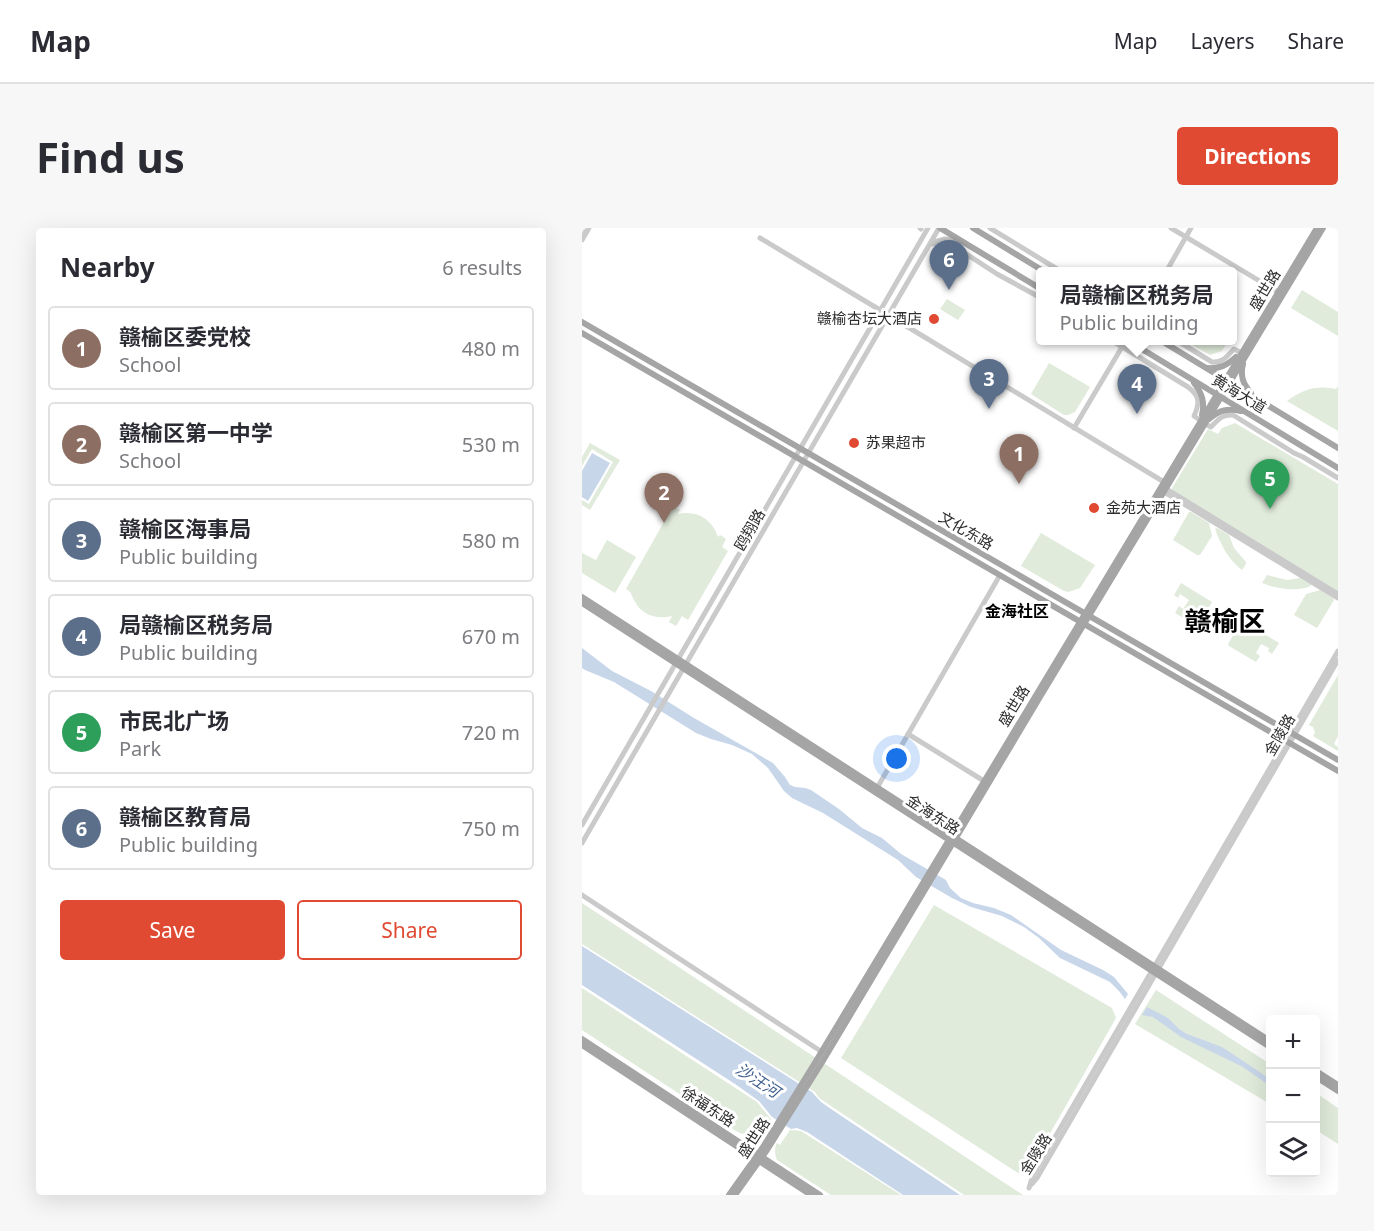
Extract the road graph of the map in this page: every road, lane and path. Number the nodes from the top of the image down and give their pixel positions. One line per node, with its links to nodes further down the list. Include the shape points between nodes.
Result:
1 (585, 228): 11 (street)
2 (589, 228): 14 (street)
3 (922, 228): 26 (street, 鸥翔路, via 920,242)
4 (939, 228): 15 (main road); 17 (street, 鸥翔路)
5 (973, 228): 18 (main road)
6 (990, 228): 19 (street)
7 (1171, 228): 12 (street)
8 (1191, 228): 12 (street)
9 (1317, 228): 24 (main road, 盛世路)
10 (1323, 228): 34 (main road, 盛世路)
11 (582, 232)
12 (1186, 237): 20 (street); 21 (street)
13 (760, 238): 26 (street)
14 (582, 240)
15 (961, 241): 16 (street, via 942,239); 23 (main road)
16 (931, 244): 17 (street); 25 (street, via 951,244)
17 (926, 249): 27 (street, 鸥翔路)
18 (1037, 267)
19 (1054, 267)
20 (1169, 267)
21 (1236, 267)
22 (1237, 267): 24 (street)
23 (1036, 286)
24 (1278, 292): 34 (main road, 盛世路)
25 (1036, 295)
26 (880, 309): 43 (street, 鸥翔路)
27 (888, 315): 42 (street); 45 (street, 鸥翔路)
28 (582, 322): 43 (main road, 文化东路)
29 (582, 333): 46 (main road, 文化东路)
30 (1121, 345): 33 (street); 41 (street, via 1195,393 1198,405 1194,416); 42 (street)
31 (1168, 345): 35 (main road, 黄海大道)
32 (1184, 345): 34 (street, via 1212,362 1220,362 1234,349)
33 (1135, 346): 36 (main road, 黄海大道)
34 (1243, 354): 35 (main road, via 1221,367); 37 (main road, 盛世路); 39 (main road, via 1242,380)
35 (1202, 366): 37 (main road, 黄海大道)
36 (1192, 380): 38 (main road, 黄海大道); 41 (main road, via 1202,396)
37 (1227, 381): 38 (main road, 盛世路); 39 (main road, 黄海大道)
38 (1219, 396): 40 (main road, 黄海大道); 41 (main road, 盛世路)
39 (1255, 398): 44 (main road, 黄海大道)
40 (1246, 412): 41 (main road, via 1225,410); 48 (main road, 黄海大道)
41 (1202, 422): 49 (street, via 1211,427 1222,416 1233,416); 50 (main road, 盛世路)
42 (1074, 428): 50 (street)
43 (800, 448): 45 (main road, 文化东路); 46 (street, 鸥翔路)
44 (1338, 448)
45 (808, 453): 47 (street, 鸥翔路); 55 (main road, 文化东路)
46 (795, 456): 47 (main road, 文化东路); 59 (street, 鸥翔路)
47 (803, 461): 51 (main road, 文化东路); 60 (street, 鸥翔路)
48 (1338, 468)
49 (1338, 478)
50 (1163, 488): 52 (street); 55 (main road, 盛世路)
51 (1000, 575): 56 (main road, 文化东路); 61 (street)
52 (1338, 596)
53 (582, 597): 59 (main road, 金海东路)
54 (582, 603): 59 (main road, 金海东路)
55 (1087, 615): 56 (main road, 盛世路); 62 (main road, 文化东路)
56 (1082, 622): 63 (main road, 文化东路); 66 (main road, 盛世路); 69 (main road, 盛世路)
57 (1338, 651): 62 (street, 金陵路)
58 (1338, 660): 62 (street, 金陵路)
59 (677, 661): 60 (main road, 金海东路); 68 (street, 鸥翔路)
60 (685, 666): 67 (main road, 金海东路); 69 (main road, 金海东路); 70 (street, 鸥翔路)
61 (908, 734): 66 (street); 67 (street)
62 (1292, 734): 63 (street, 金陵路); 64 (main road, 文化东路)
63 (1288, 742): 65 (main road, 文化东路); 72 (street, 金陵路)
64 (1338, 760)
65 (1338, 771)
66 (984, 781): 69 (main road, 盛世路)
67 (877, 788): 69 (main road, 金海东路)
68 (582, 825)
69 (952, 839): 72 (main road, 金海东路); 77 (main road, 盛世路); 82 (main road, 盛世路, via 821,1064)
70 (582, 843)
71 (582, 895): 77 (street)
72 (1155, 970): 72 (street, 金陵路, via 1033,1175 1029,1188 1037,1178); 74 (main road, 金海东路); 75 (main road, 金海东路)
73 (582, 1039): 82 (main road, 徐福东路)
74 (1266, 1039)
75 (1266, 1044)
76 (582, 1045): 82 (main road, 徐福东路)
77 (822, 1052): 82 (main road, 盛世路)
78 (1320, 1074): 80 (main road)
79 (1320, 1080): 81 (main road)
80 (1338, 1085)
81 (1338, 1091)
82 (759, 1158): 83 (main road, 盛世路); 84 (main road, 盛世路); 85 (main road, 徐福东路); 86 (main road, 徐福东路)
83 (729, 1195)
84 (735, 1195)
85 (811, 1195)
86 (820, 1195)

